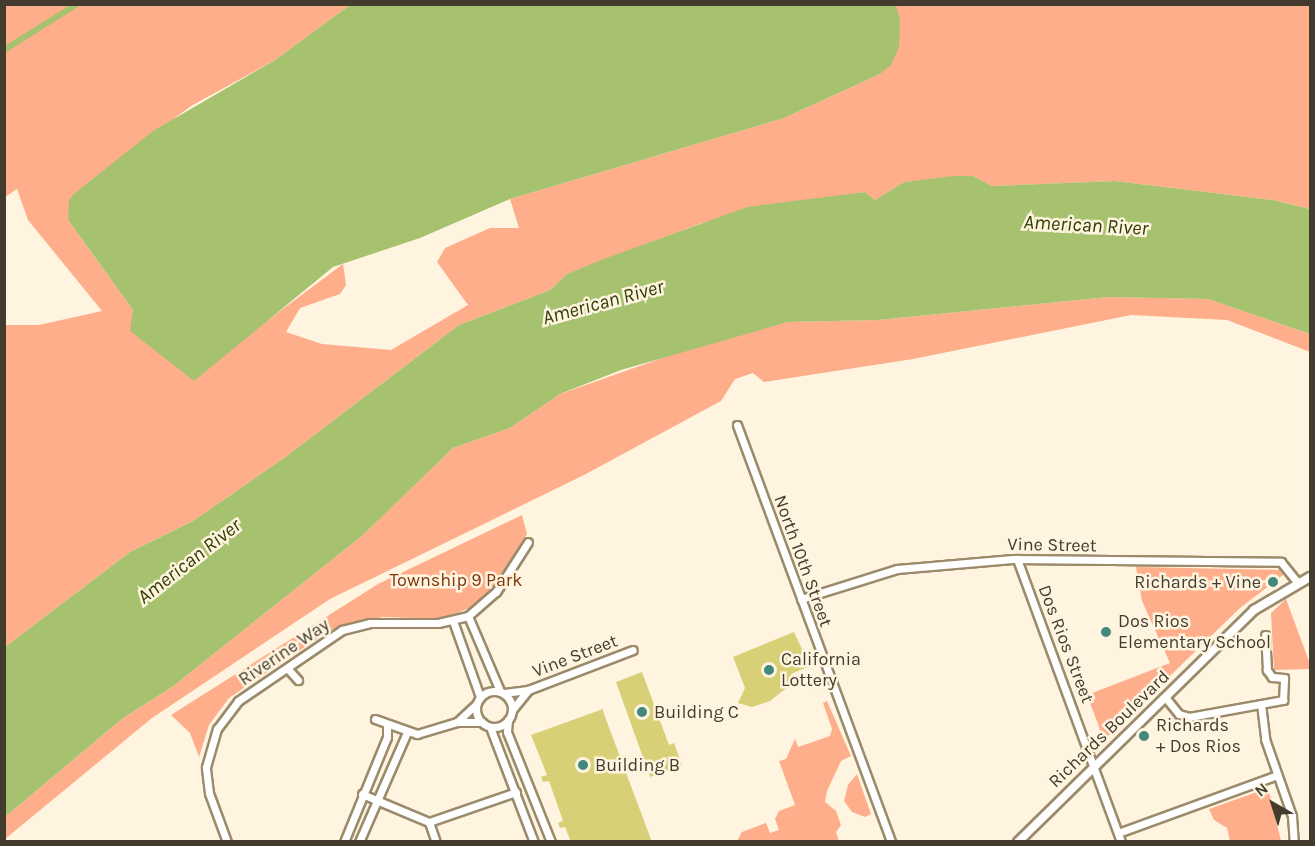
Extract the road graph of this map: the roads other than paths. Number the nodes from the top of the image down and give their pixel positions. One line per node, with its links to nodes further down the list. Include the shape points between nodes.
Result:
1 (737, 425): 6 (street, North 10th Street)
2 (528, 542): 7 (street, Riverine Way, via 496,592)
3 (1017, 558): 5 (street, Vine Street, via 1281,562); 6 (street, Vine Street, via 897,569); 27 (street, Dos Rios Street)
4 (1311, 577): 5 (main road, Richards Boulevard)
5 (1297, 582): 16 (main road, Richards Boulevard, via 1258,606)
6 (801, 599): 40 (street, North 10th Street)
7 (468, 616): 8 (street, Riverine Way); 14 (street)
8 (453, 621): 11 (street, Riverine Way, via 355,626 320,642); 15 (street)
9 (1265, 635): 18 (street, via 1267,670 1272,677 1284,678 1285,695 1283,700)
10 (633, 650): 13 (street, Vine Street)
11 (288, 669): 12 (street); 34 (street, Riverine Way, via 245,696 225,715 211,743 207,767 209,793)
12 (298, 680)
13 (528, 690): 14 (street, Vine Street); 19 (street, Vine Street)
14 (502, 692): 15 (street); 19 (street)
15 (480, 697): 17 (street)
16 (1165, 697): 18 (street, via 1179,714 1189,717); 27 (main road, Richards Boulevard)
17 (476, 704): 22 (street); 23 (street)
18 (1261, 704): 28 (street, via 1265,739)
19 (512, 710): 21 (street)
20 (375, 719): 24 (street)
21 (508, 720): 25 (street); 39 (street, via 507,732)
22 (457, 722): 23 (street); 26 (street, via 429,732)
23 (482, 722): 25 (street)
24 (387, 724): 26 (street); 30 (street, via 387,737)
25 (489, 726): 29 (street)
26 (407, 732): 31 (street)
27 (1096, 765): 33 (street, Dos Rios Street); 41 (main road, Richards Boulevard)
28 (1277, 775): 33 (street); 43 (street, via 1292,816)
29 (516, 792): 32 (street); 38 (street)
30 (362, 794): 31 (street); 35 (street)
31 (378, 801): 32 (street); 36 (street)
32 (429, 822): 37 (street)
33 (1118, 833): 42 (street, Dos Rios Street)
34 (227, 842)
35 (344, 842)
36 (359, 842)
37 (436, 842)
38 (534, 842)
39 (551, 842)
40 (891, 842)
41 (1018, 842)
42 (1121, 842)
43 (1294, 842)

